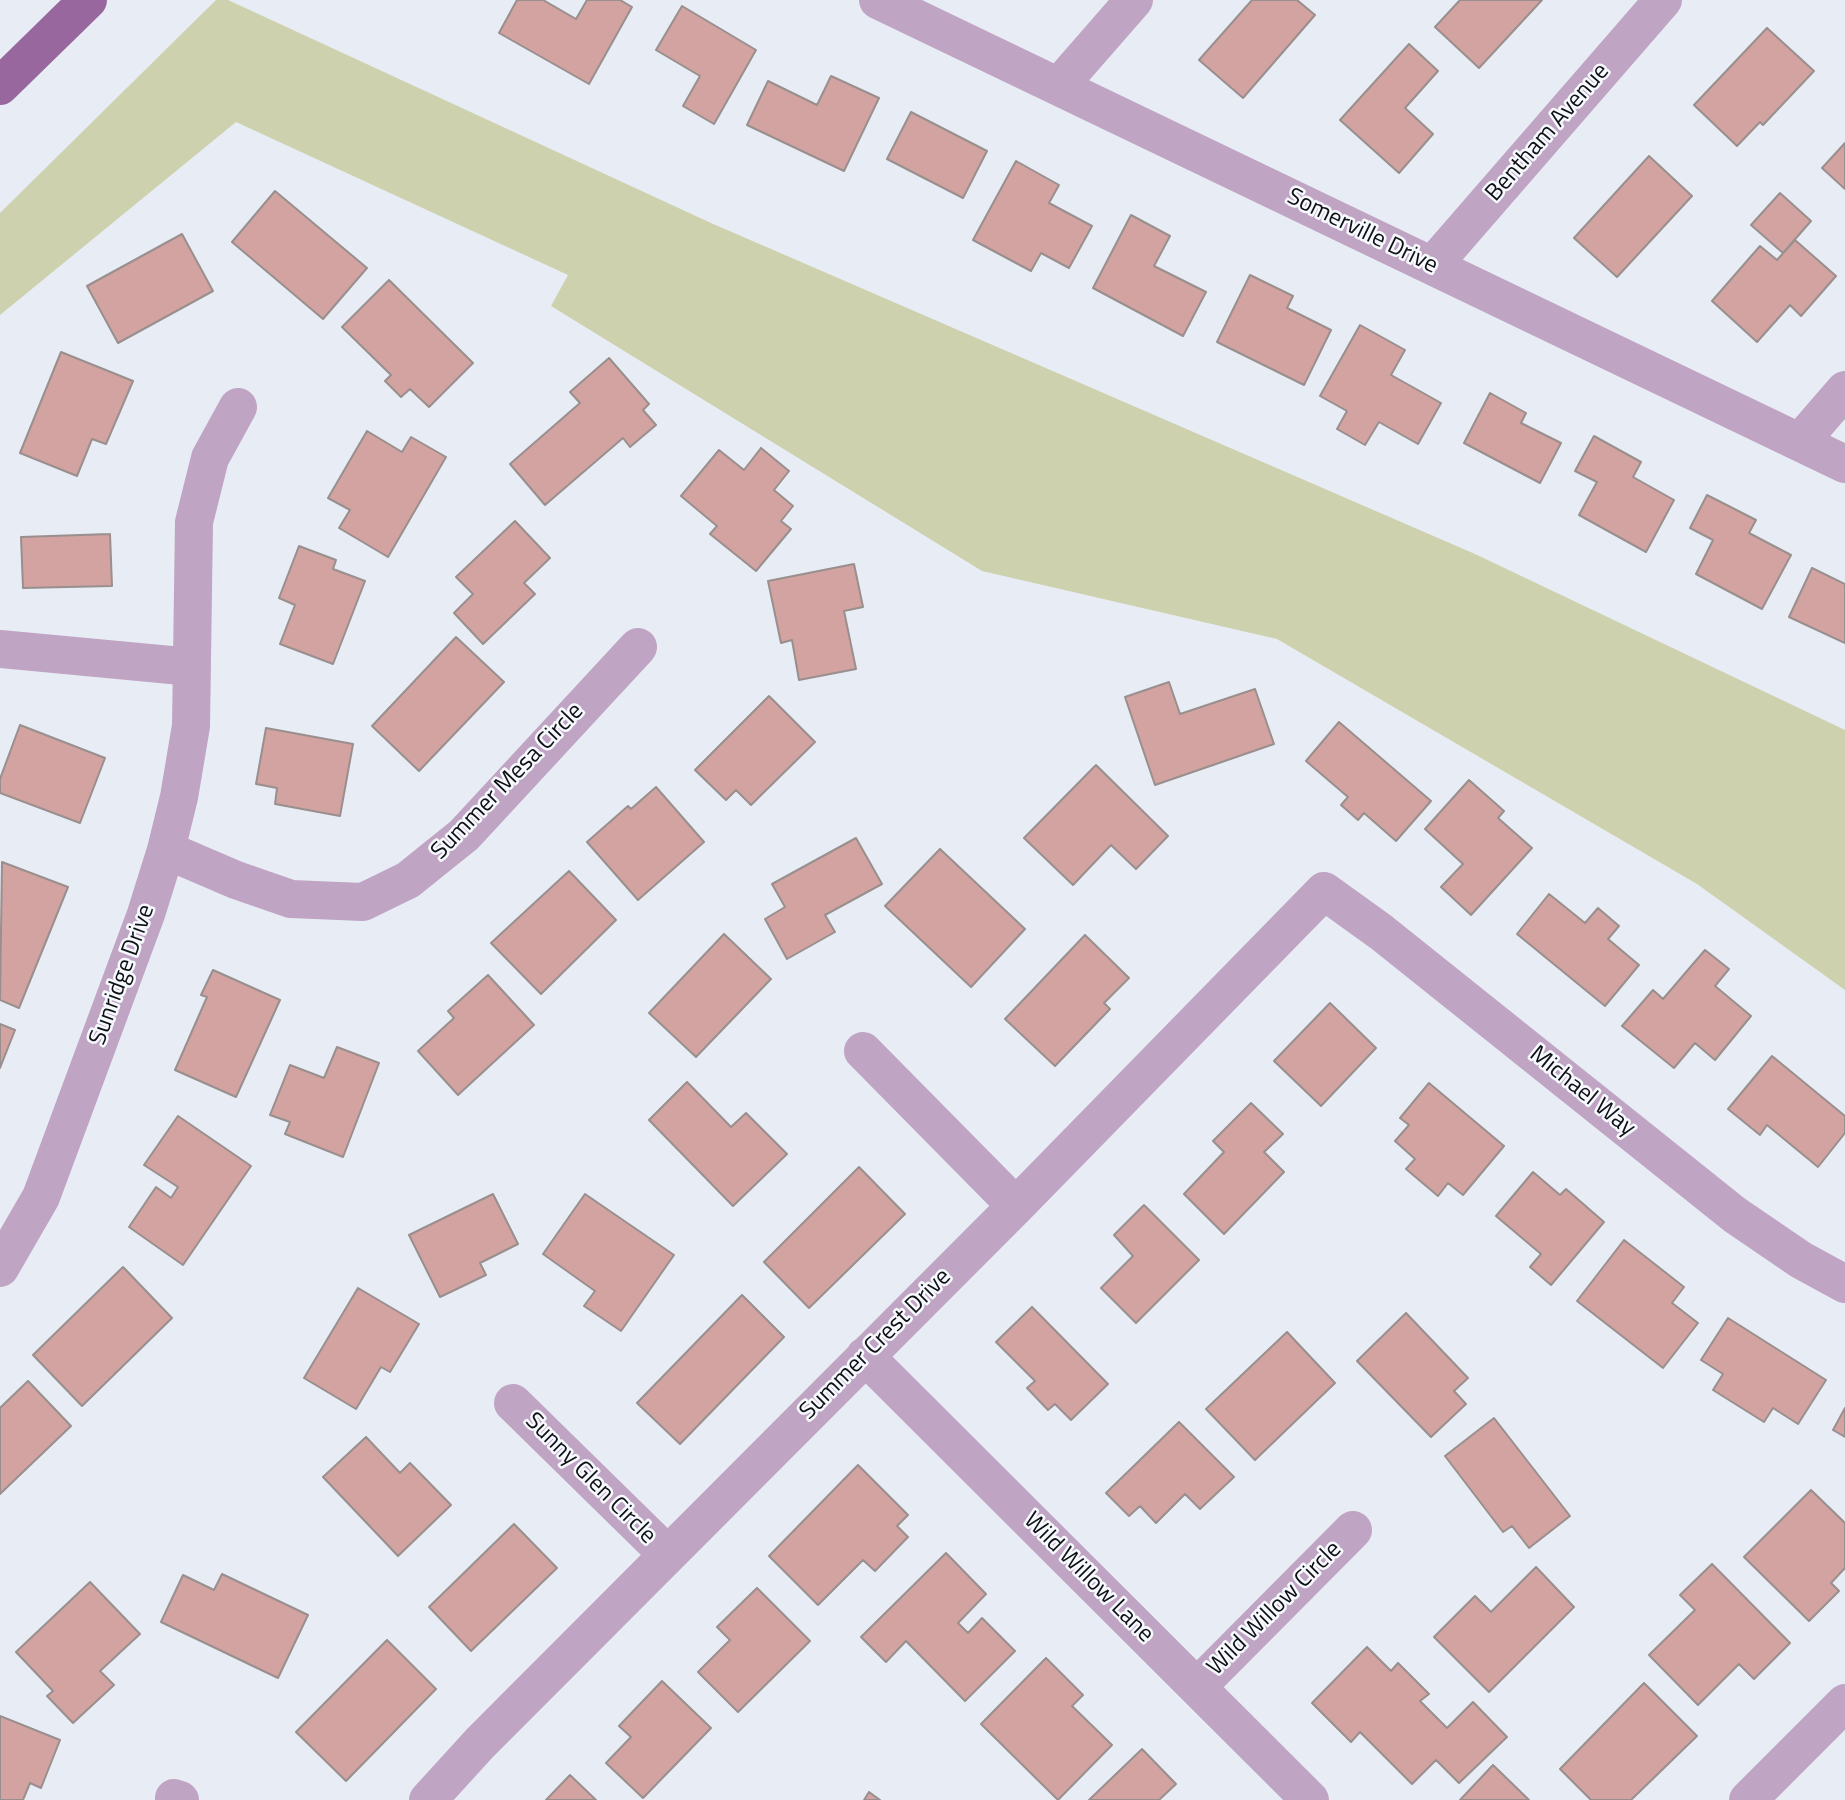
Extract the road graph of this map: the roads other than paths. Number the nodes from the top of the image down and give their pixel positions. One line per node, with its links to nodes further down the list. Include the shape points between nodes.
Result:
1 (88, 0): 5 (main road)
2 (878, 0): 6 (street, Somerville Drive)
3 (1134, 0): 6 (street)
4 (1663, 0): 7 (street, Bentham Avenue)
5 (0, 86)
6 (1059, 86): 7 (street, Somerville Drive)
7 (1432, 266): 10 (street, Somerville Drive)
8 (1845, 390): 10 (street)
9 (238, 407): 14 (street, Sunridge Drive, via 210,458 194,522)
10 (1800, 442): 11 (street, Somerville Drive)
11 (1845, 464)
12 (638, 646): 15 (street, Summer Mesa Circle, via 464,835 408,880 363,902 291,899)
13 (0, 649): 14 (street)
14 (192, 667): 15 (street, Sunridge Drive, via 191,726)
15 (166, 850): 19 (street, Sunridge Drive, via 41,1197)
16 (1324, 891): 18 (street, Summer Crest Drive); 20 (street, Michael Way, via 1735,1215)
17 (863, 1051): 18 (street)
18 (1016, 1206): 21 (street, Summer Crest Drive)
19 (0, 1268)
20 (1845, 1284)
21 (865, 1356): 24 (street, Summer Crest Drive); 25 (street, Wild Willow Lane)
22 (513, 1403): 24 (street, Sunny Glen Circle)
23 (1353, 1530): 25 (street, Wild Willow Circle)
24 (667, 1554): 27 (street, Summer Crest Drive)
25 (1197, 1687): 28 (street, Wild Willow Lane)
26 (1845, 1703): 29 (street)
27 (428, 1800)
28 (1310, 1800)
29 (1748, 1800)

